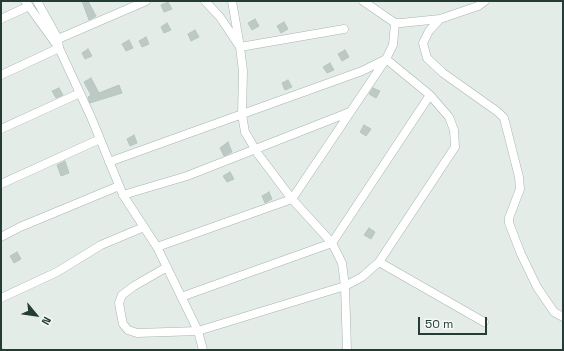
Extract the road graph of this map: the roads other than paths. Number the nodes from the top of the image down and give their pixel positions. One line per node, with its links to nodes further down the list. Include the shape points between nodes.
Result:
1 (37, 1): 12 (street)
2 (146, 1): 12 (street)
3 (205, 1): 13 (street, via 220,17)
4 (232, 1): 13 (street)
5 (485, 1): 9 (street, via 478,6)
6 (366, 2): 10 (street)
7 (27, 3): 8 (street); 14 (street)
8 (1, 19)
9 (440, 19): 10 (street); 38 (street, via 429,30 423,43 427,58 504,118 520,189 509,223 537,287 554,312)
10 (395, 22): 15 (street, via 393,45)
11 (344, 29): 13 (street)
12 (58, 39): 14 (street)
13 (240, 47): 20 (street, via 243,71)
14 (59, 48): 16 (street); 17 (street)
15 (386, 59): 18 (street); 19 (street); 20 (street, via 362,71)
16 (1, 75)
17 (80, 93): 21 (street); 22 (street)
18 (430, 95): 31 (street); 33 (street, via 449,117 454,130 455,147)
19 (350, 112): 23 (street); 28 (street)
20 (242, 115): 23 (street, via 245,132); 24 (street)
21 (1, 129)
22 (100, 140): 24 (street); 25 (street)
23 (256, 149): 27 (street, via 187,176); 28 (street)
24 (110, 162): 26 (street)
25 (1, 184)
26 (119, 186): 27 (street); 30 (street)
27 (123, 195): 29 (street)
28 (292, 199): 31 (street); 32 (street)
29 (144, 227): 32 (street); 37 (street, via 101,246 57,272)
30 (1, 237)
31 (332, 243): 35 (street, via 342,263); 36 (street)
32 (157, 247): 34 (street)
33 (379, 262): 35 (street, via 362,277); 39 (street)
34 (167, 267): 36 (street); 40 (street, via 122,295 119,303 123,324 128,330 137,333)
35 (345, 286): 40 (street); 42 (street)
36 (181, 297): 40 (street)
37 (1, 298)
38 (563, 317)
39 (484, 322)
40 (198, 331): 41 (street)
41 (203, 350)
42 (347, 350)

